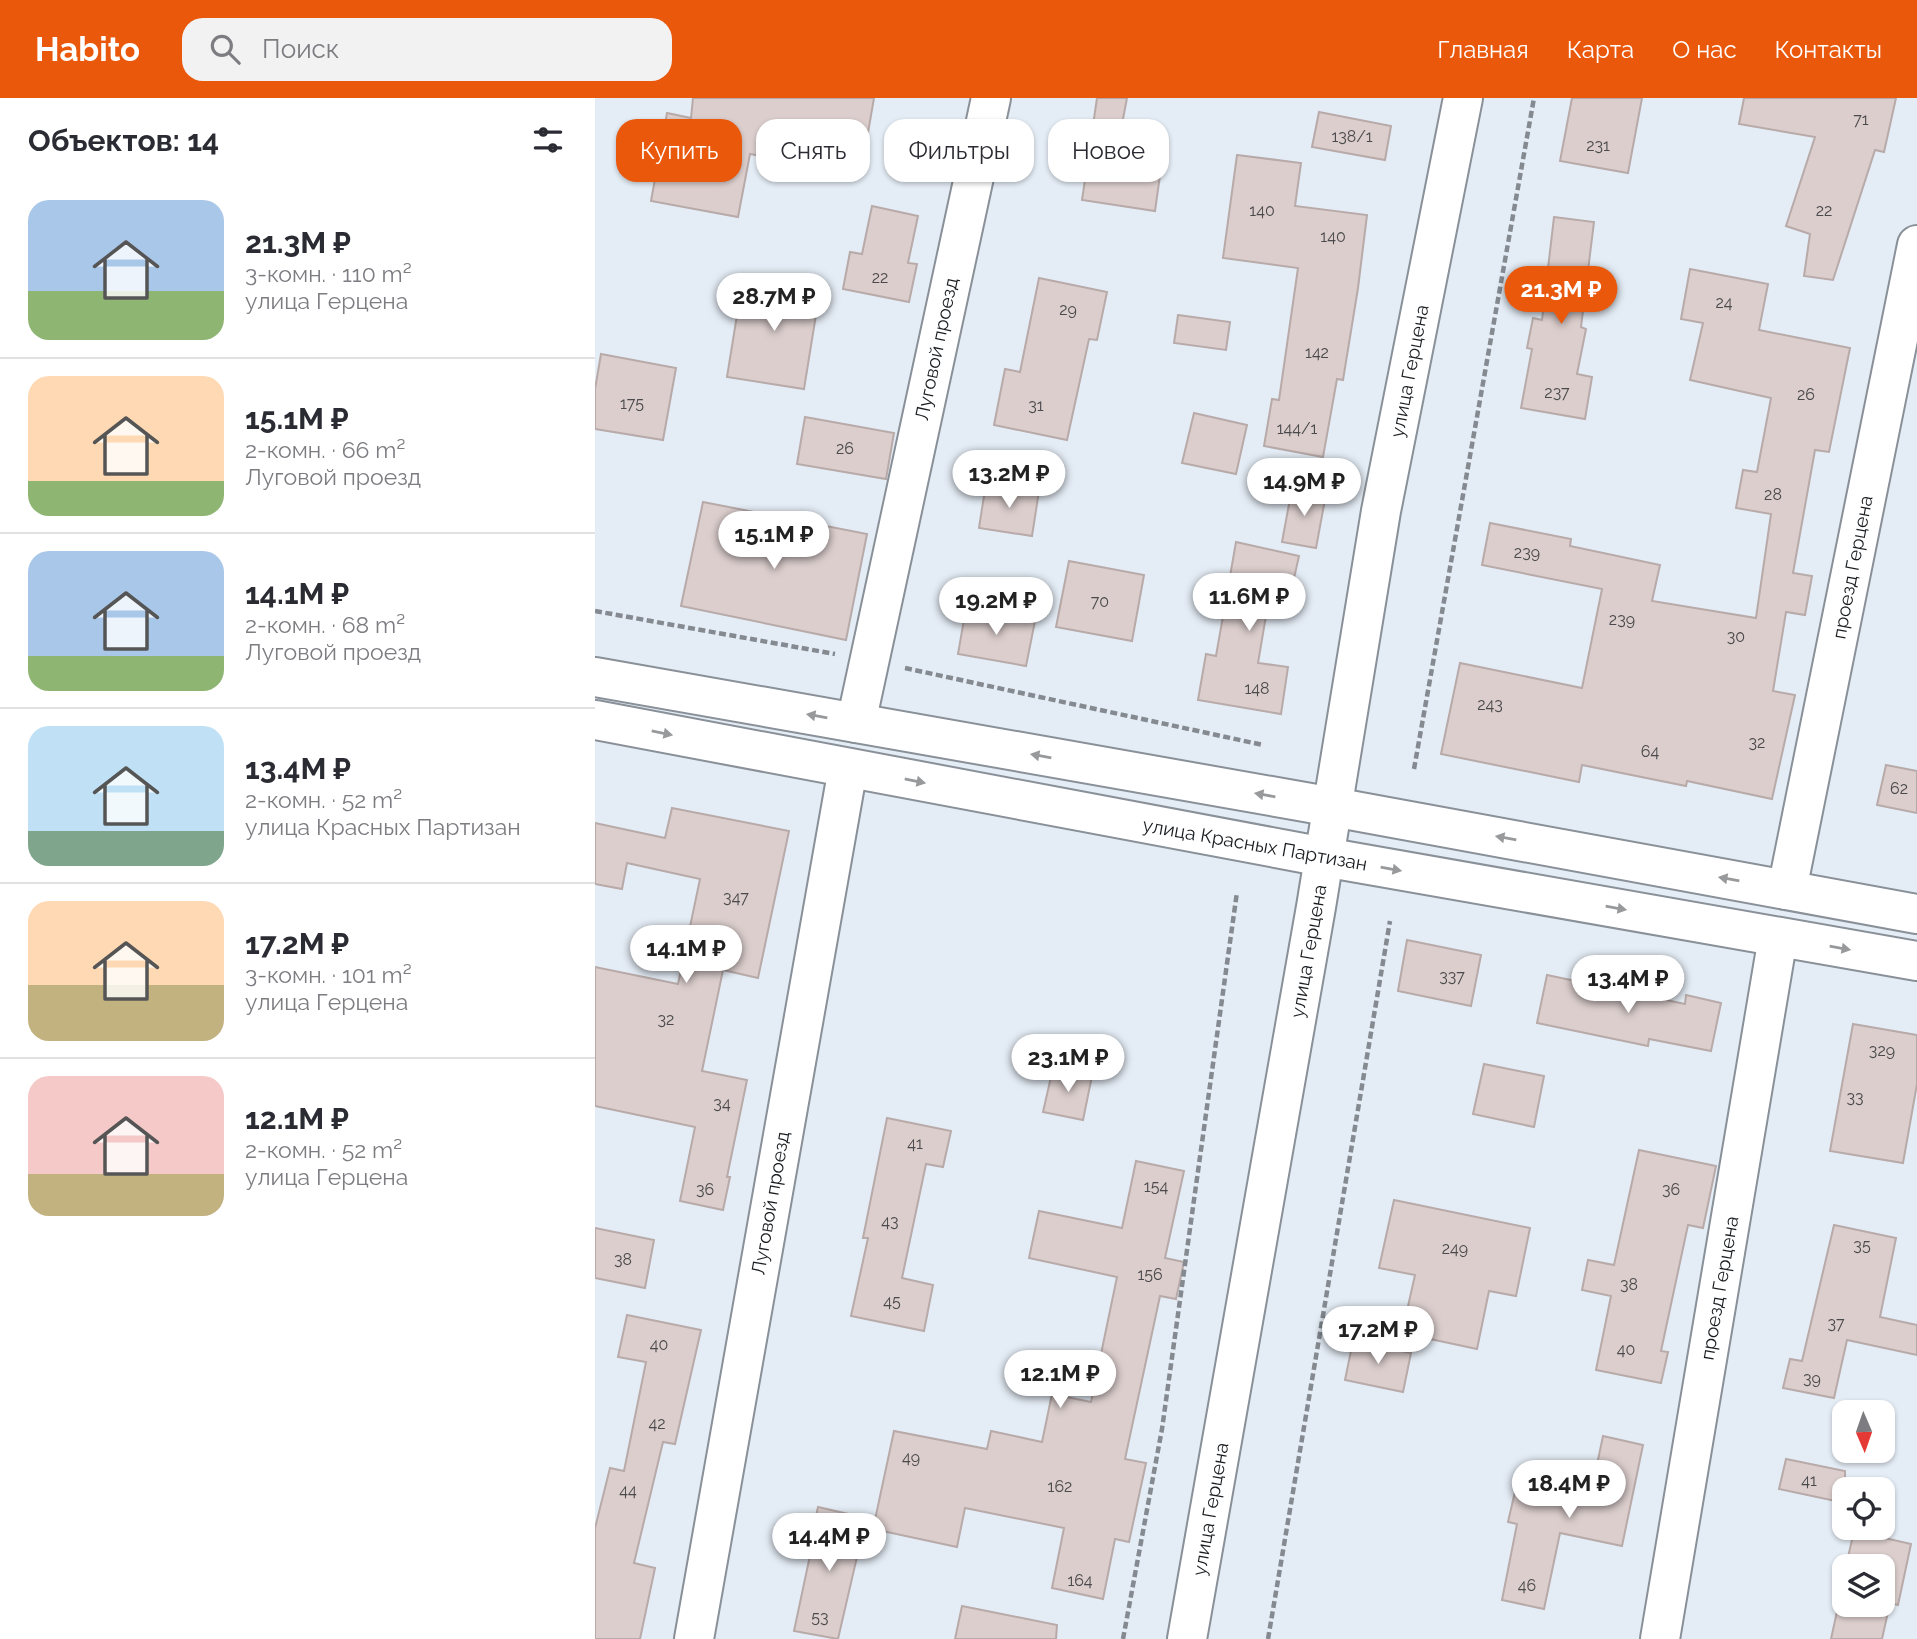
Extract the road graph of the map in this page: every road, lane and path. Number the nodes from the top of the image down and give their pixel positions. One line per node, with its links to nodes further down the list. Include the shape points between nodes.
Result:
1 (991, 98): 6 (main road, Луговой проезд)
2 (1463, 98): 13 (main road, улица Герцена, via 1381,511)
3 (1534, 98): 12 (path)
4 (1917, 245): 15 (main road, проезд Герцена)
5 (595, 611): 6 (path)
6 (868, 660): 9 (main road, Луговой проезд); 10 (path)
7 (595, 677): 9 (main road, one-way to 7)
8 (595, 720): 11 (main road, улица Красных Партизан, one-way to 11)
9 (856, 723): 13 (main road, one-way to 9)
10 (1263, 745)
11 (848, 768): 14 (main road, улица Красных Партизан, one-way to 14); 21 (main road, Луговой проезд)
12 (1414, 769)
13 (1333, 807): 14 (main road, улица Герцена); 15 (main road, one-way to 13)
14 (1324, 857): 19 (main road, улица Красных Партизан, one-way to 19); 23 (main road, улица Герцена)
15 (1787, 890): 17 (main road)
16 (1237, 892): 22 (path, via 1162,1429)
17 (1917, 914)
18 (1390, 921): 24 (path)
19 (1778, 937): 20 (main road, улица Красных Партизан, one-way to 20); 25 (main road, проезд Герцена)
20 (1917, 961)
21 (694, 1639)
22 (1123, 1639)
23 (1187, 1639)
24 (1268, 1639)
25 (1660, 1639)

